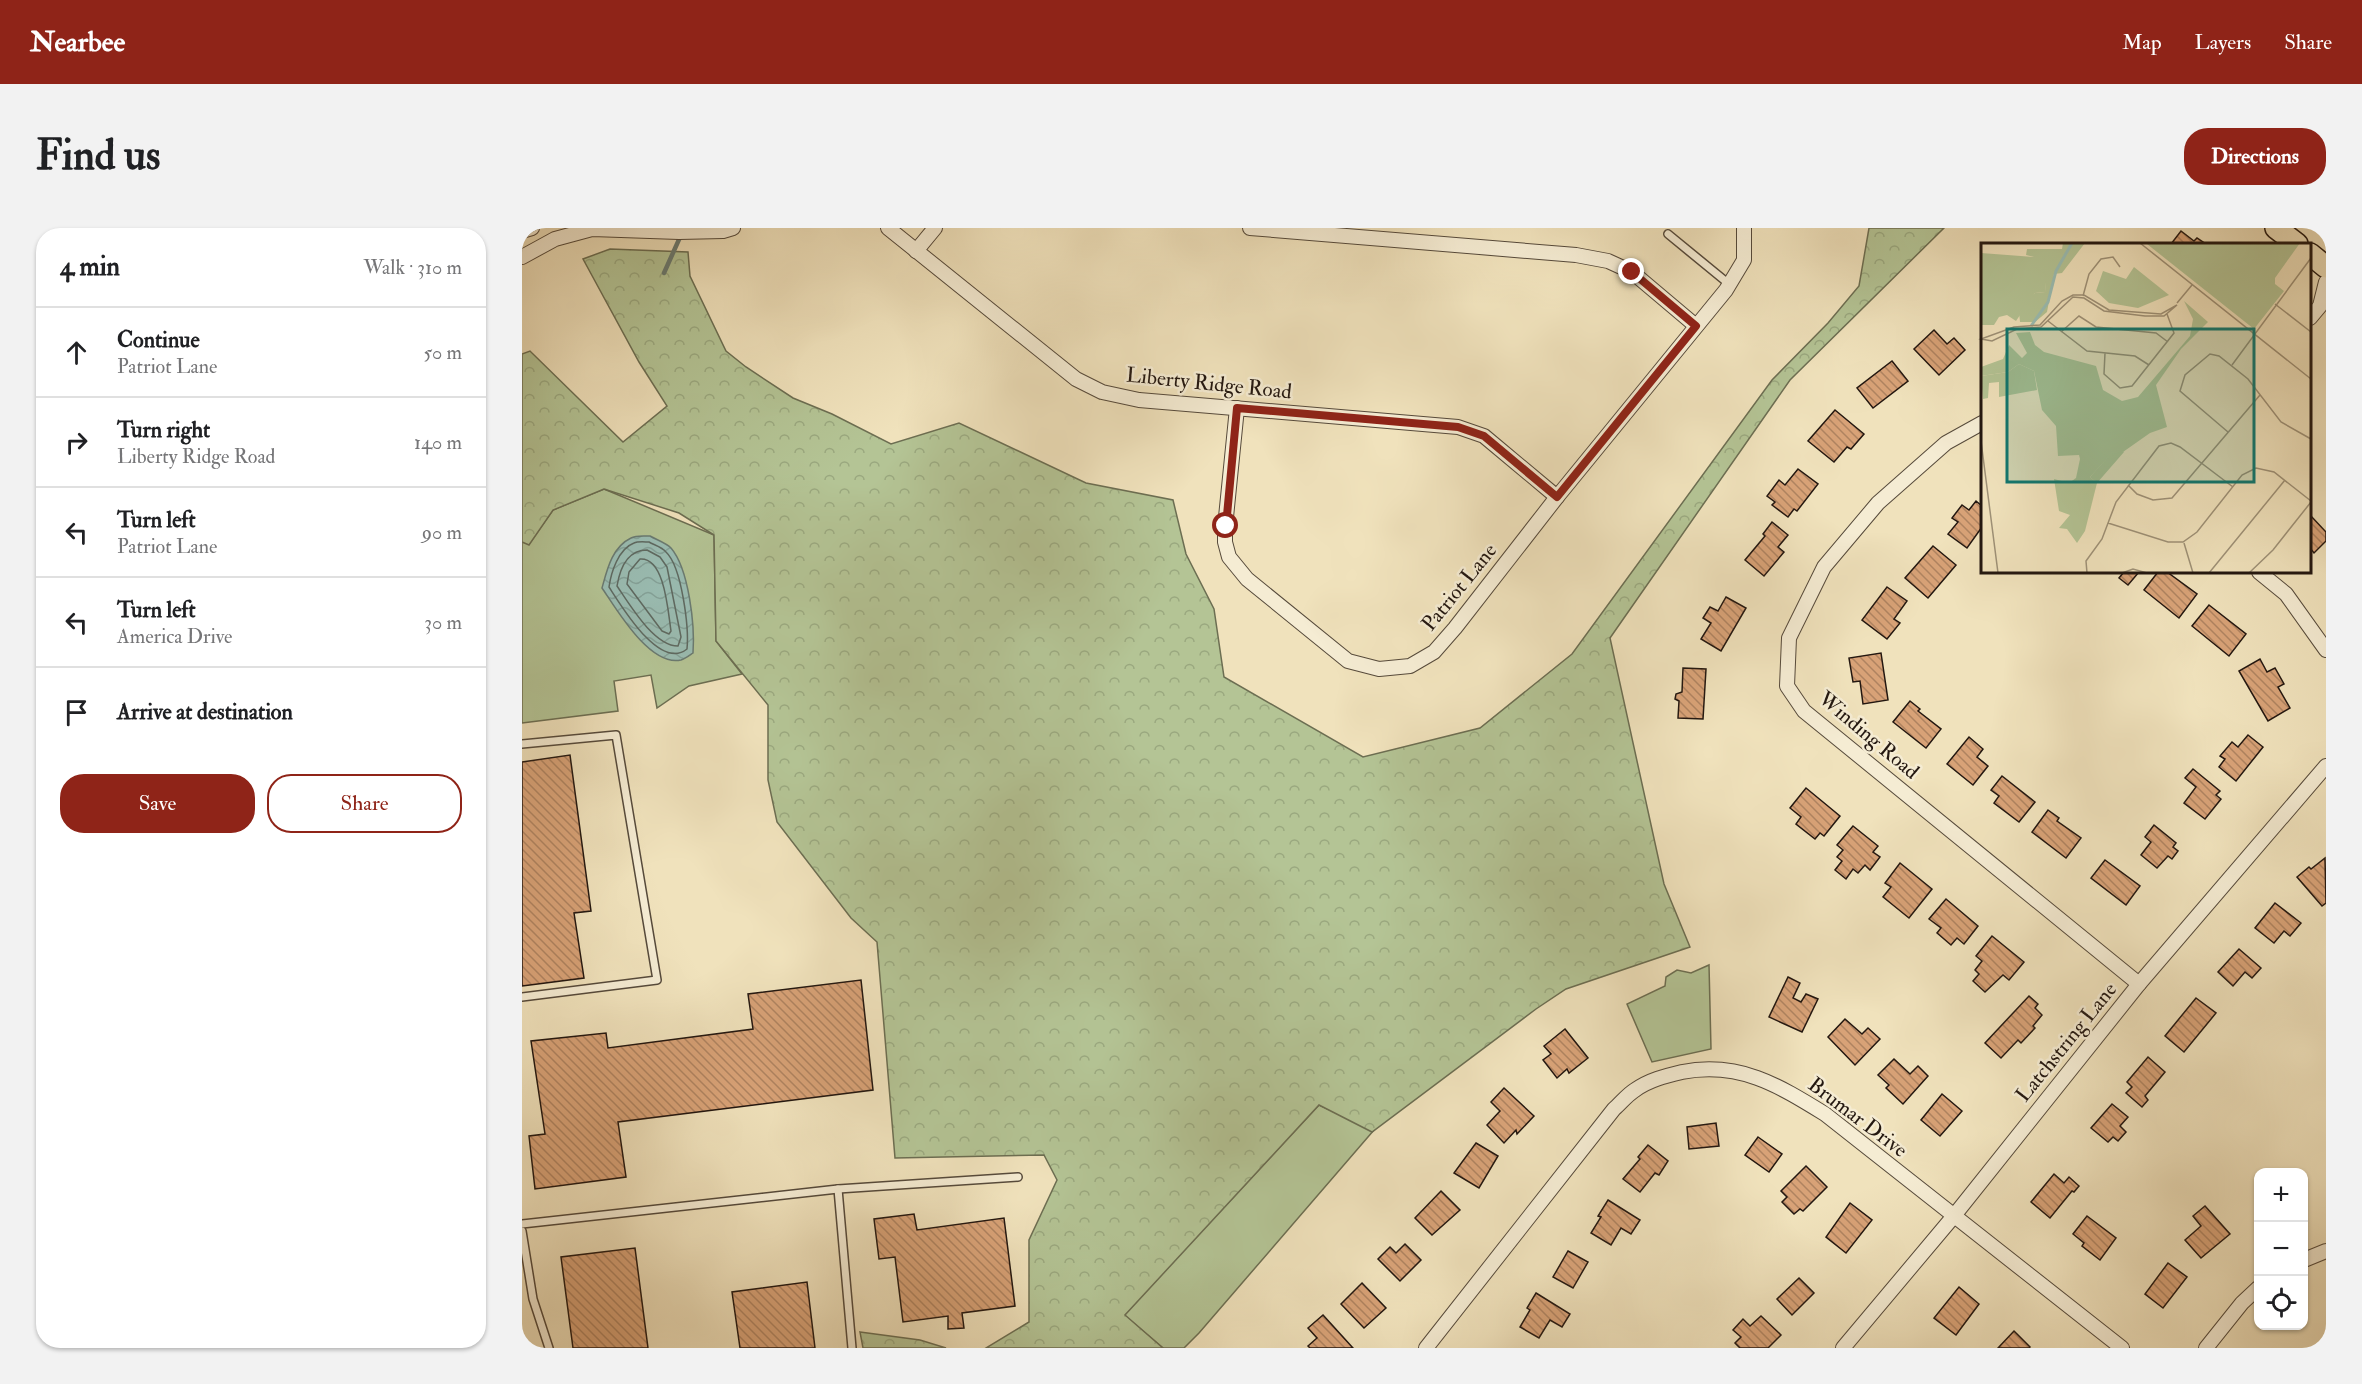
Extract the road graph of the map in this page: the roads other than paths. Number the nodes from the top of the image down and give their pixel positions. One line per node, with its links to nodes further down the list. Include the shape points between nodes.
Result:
1 (532, 228): 8 (street)
2 (733, 228): 13 (street, via 679,232 592,229 555,239)
3 (888, 228): 11 (street, Liberty Ridge Road)
4 (935, 228): 11 (street)
5 (1250, 228): 18 (street, via 1576,255 1608,261 1632,272)
6 (1744, 228): 16 (street, Patriot Lane, via 1744,260)
7 (2276, 228): 10 (main road)
8 (522, 231)
9 (1668, 234): 16 (lane)
10 (2296, 243)
11 (916, 251): 19 (street, Liberty Ridge Road, via 1076,379 1102,392 1139,400)
12 (2311, 255): 14 (main road)
13 (522, 257)
14 (2326, 267)
15 (2326, 282): 17 (street, via 2320,306)
16 (1729, 284): 18 (street, Patriot Lane)
17 (2311, 317)
18 (1696, 326): 21 (street, Patriot Lane)
19 (1237, 408): 21 (street, Liberty Ridge Road, via 1458,427 1484,436); 21 (street, Patriot Lane, via 1225,542 1229,557 1247,579 1348,661 1379,669 1410,666 1434,652)
20 (1981, 424): 26 (street, Winding Road, via 1946,443 1878,503 1824,567 1789,638 1787,687 1804,711)
21 (1557, 497)
22 (2260, 573): 23 (street, via 2286,594)
23 (2326, 650)
24 (522, 744): 27 (lane, via 616,735 657,980)
25 (2326, 766): 26 (street, Latchstring Lane)
26 (2139, 984): 30 (street, Latchstring Lane)
27 (522, 997)
28 (1018, 1177): 29 (lane)
29 (838, 1189): 31 (lane); 37 (lane)
30 (1953, 1217): 38 (street, Brumar Drive, via 1824,1114 1790,1092 1737,1070 1718,1068 1674,1074 1635,1090 1614,1109); 39 (street, Latchstring Lane); 40 (street, Brumar Drive)
31 (522, 1224)
32 (522, 1231): 36 (lane, via 533,1299)
33 (2326, 1251): 34 (street)
34 (2308, 1258)
35 (2254, 1292): 41 (street)
36 (549, 1348)
37 (852, 1348)
38 (1426, 1348)
39 (1843, 1348)
40 (2122, 1348)
41 (2206, 1348)

